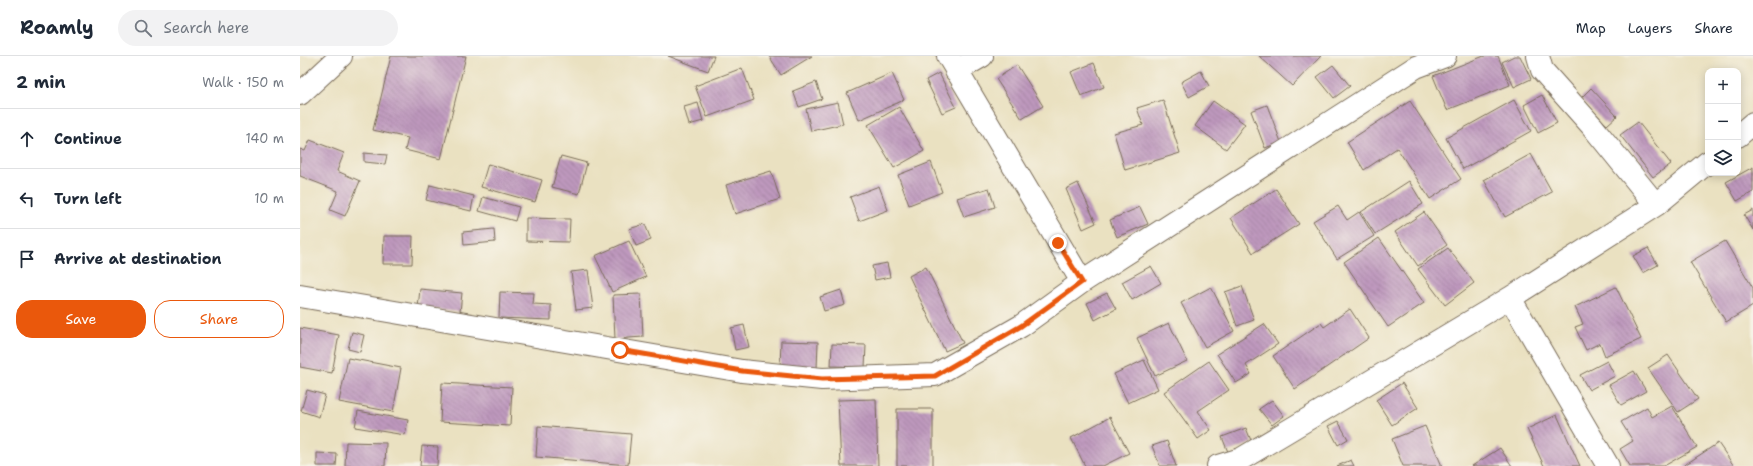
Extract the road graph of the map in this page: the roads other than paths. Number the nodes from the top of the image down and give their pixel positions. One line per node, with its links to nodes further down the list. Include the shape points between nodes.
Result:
1 (341, 56): 6 (street)
2 (982, 56): 5 (street)
3 (1445, 56): 11 (street, via 1416,67)
4 (1538, 56): 10 (street, via 1542,70 1592,126)
5 (952, 64): 11 (street)
6 (300, 94)
7 (1753, 123): 8 (street)
8 (1741, 133)
9 (1705, 165): 10 (street)
10 (1656, 206): 13 (street)
11 (1082, 282): 12 (street, via 1021,326 935,376 822,379 742,371)
12 (300, 296)
13 (1510, 298): 14 (street, via 1242,459); 15 (street)
14 (1218, 466)
15 (1608, 466)

